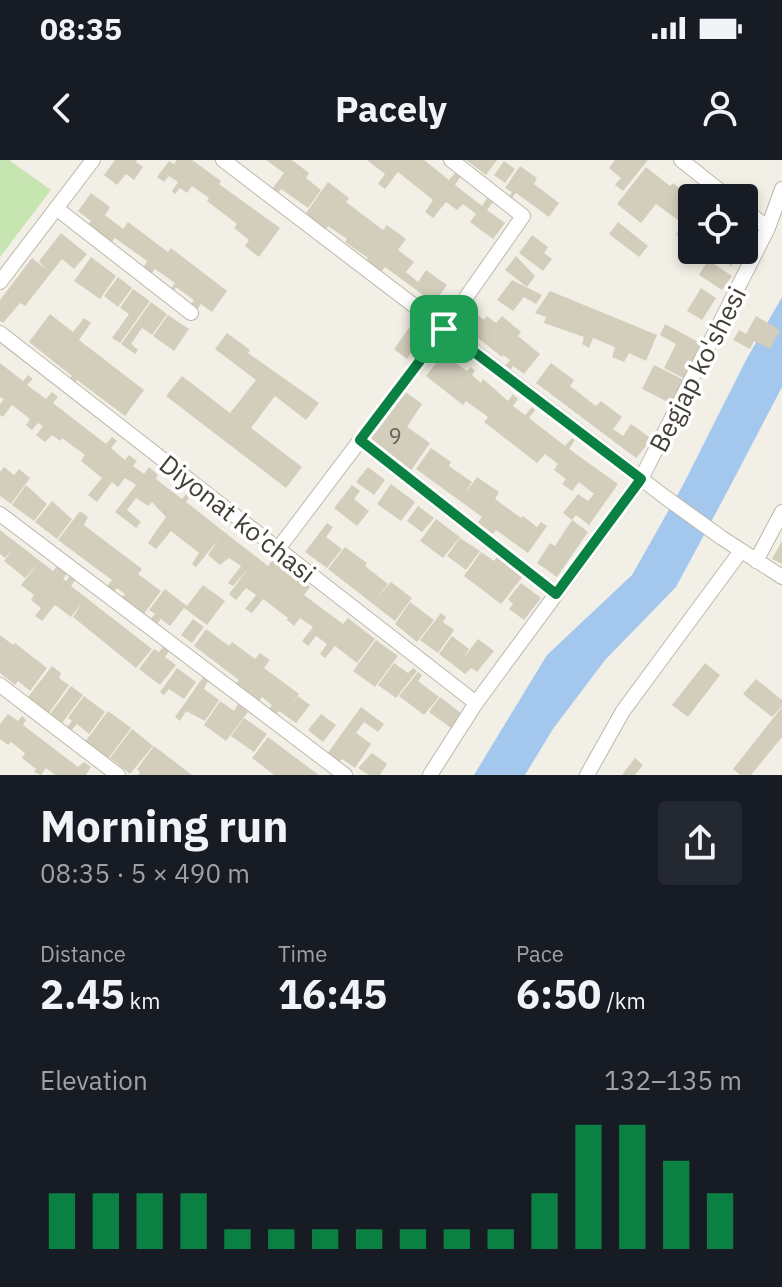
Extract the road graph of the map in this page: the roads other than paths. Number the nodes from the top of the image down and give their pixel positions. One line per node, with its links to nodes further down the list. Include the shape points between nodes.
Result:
1 (93, 160): 7 (street)
2 (223, 160): 12 (street)
3 (451, 160): 12 (street, via 523,216)
4 (681, 160): 5 (street)
5 (711, 184)
6 (782, 189): 9 (street, Begjap ko'shesi)
7 (56, 208): 10 (street); 11 (street)
8 (758, 220): 9 (street)
9 (768, 228): 15 (street, Begjap ko'shesi)
10 (0, 282)
11 (191, 313)
12 (444, 329): 14 (street); 15 (street)
13 (0, 333): 18 (street, Diyonat ko'chasi)
14 (360, 440): 18 (street); 22 (street)
15 (641, 479): 19 (street); 22 (street, Begjap ko'shesi)
16 (782, 512): 20 (street)
17 (0, 514): 26 (street)
18 (278, 549): 24 (street, Diyonat ko'chasi)
19 (741, 551): 20 (street); 28 (street, via 623,711)
20 (756, 561): 21 (street)
21 (782, 577)
22 (556, 594): 24 (street, Begjap ko'shesi)
23 (0, 685): 25 (street)
24 (476, 703): 27 (street, Begjap ko'shesi)
25 (118, 775)
26 (345, 775)
27 (430, 775)
28 (587, 775)

